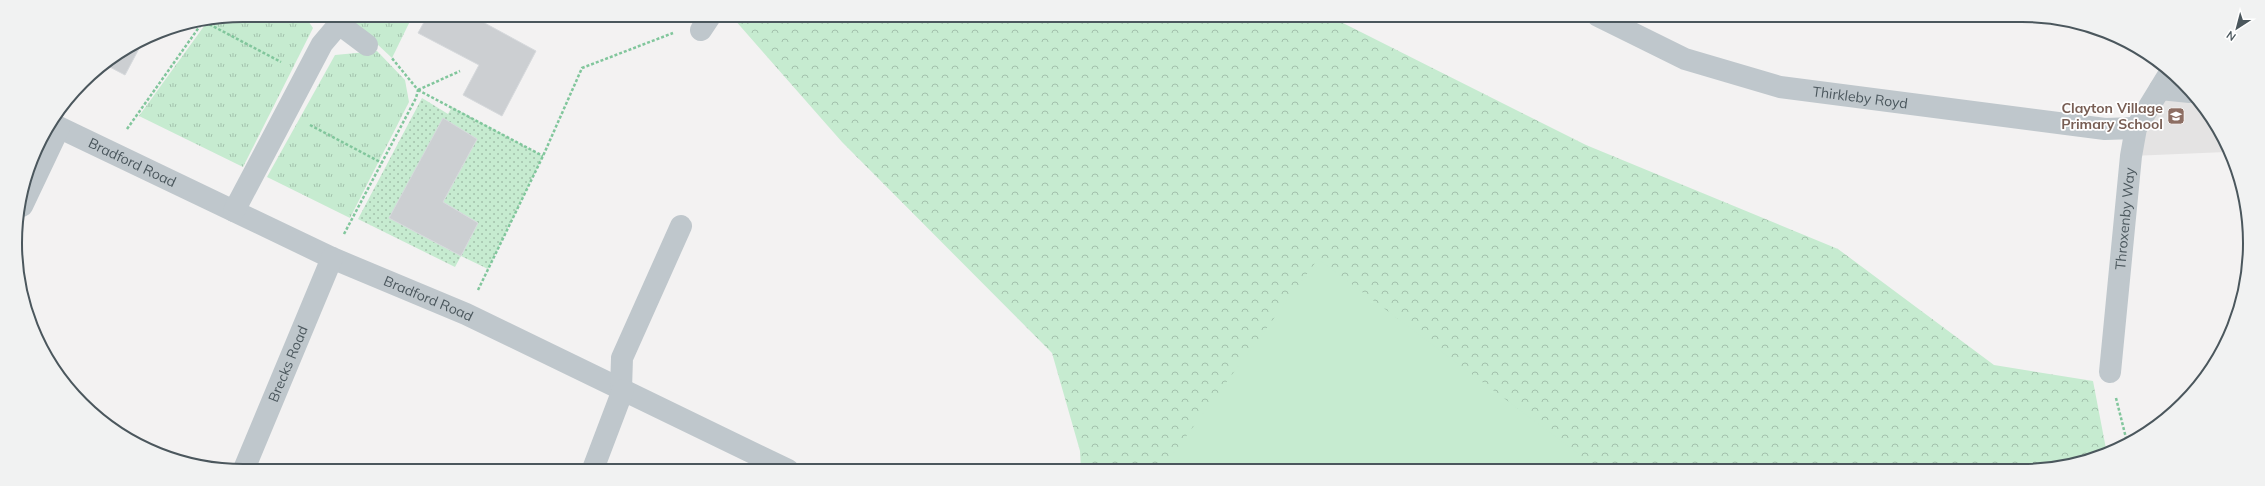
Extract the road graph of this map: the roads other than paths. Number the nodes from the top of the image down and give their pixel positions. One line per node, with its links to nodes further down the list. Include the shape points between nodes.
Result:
1 (332, 22): 11 (street)
2 (336, 22): 4 (street)
3 (1610, 22): 8 (street, Thirkleby Royd, via 1685,59 1780,87 2105,129)
4 (367, 45)
5 (2164, 82): 6 (street); 8 (street, Throxenby Way)
6 (2179, 88)
7 (55, 126): 11 (street, Bradford Road)
8 (2136, 128): 14 (street, Throxenby Way, via 2131,156)
9 (54, 129): 10 (street)
10 (29, 188)
11 (234, 211): 13 (street, Bradford Road)
12 (681, 226): 15 (street, via 622,358)
13 (332, 258): 15 (street, Bradford Road, via 466,314); 16 (street, Brecks Road)
14 (2110, 372)
15 (622, 390): 17 (street); 18 (street, Bradford Road)
16 (246, 464)
17 (595, 464)
18 (776, 464)

